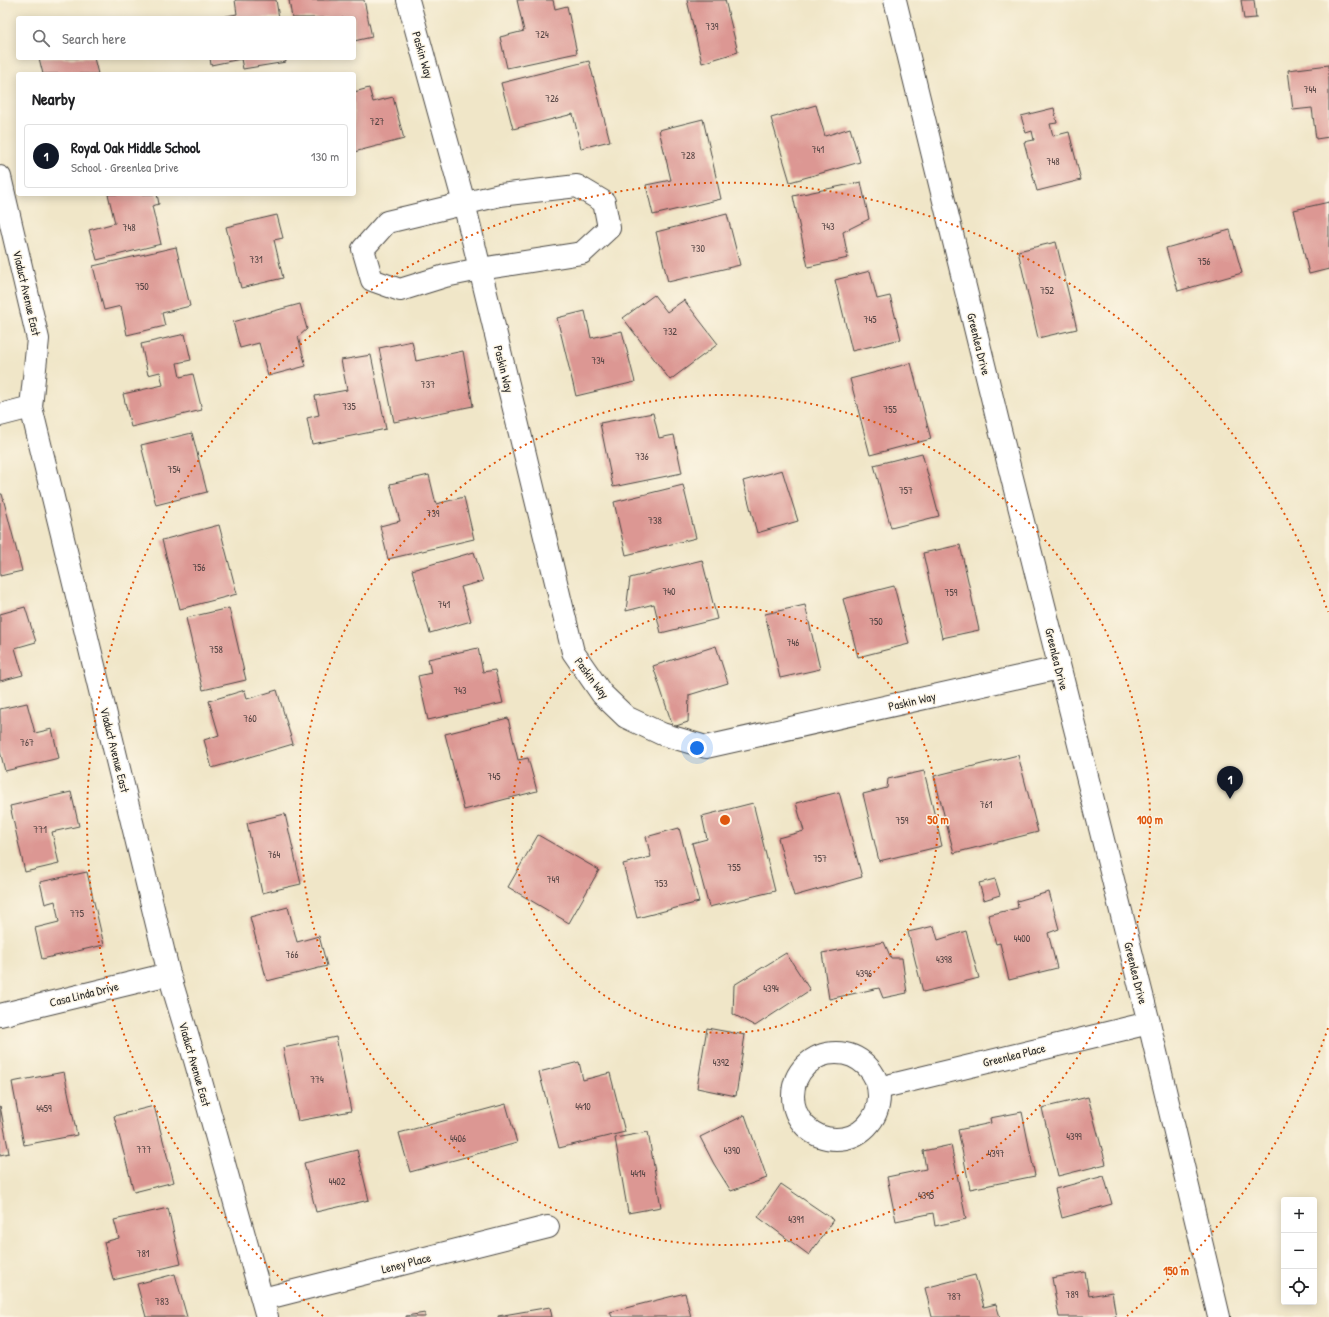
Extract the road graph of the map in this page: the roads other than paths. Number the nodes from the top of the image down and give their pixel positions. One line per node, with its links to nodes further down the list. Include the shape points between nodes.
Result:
1 (408, 0): 4 (street, Paskin Way)
2 (895, 0): 8 (street, Greenlea Drive)
3 (0, 177): 6 (street, Viaduct Avenue East, via 38,339)
4 (464, 203): 5 (street, Paskin Way); 5 (street, via 387,222 363,249 372,280 400,290 445,276); 5 (street, via 500,195 577,186 604,202 609,228 582,253)
5 (480, 269): 8 (street, Paskin Way, via 573,652 602,694 626,717 662,734 706,747)
6 (32, 408): 7 (street); 9 (street, Viaduct Avenue East)
7 (0, 415)
8 (1059, 668): 11 (street, Greenlea Drive)
9 (169, 974): 10 (street, Casa Linda Drive); 14 (street, Viaduct Avenue East)
10 (0, 1015)
11 (1149, 1023): 12 (street, Greenlea Place); 15 (street, Greenlea Drive)
12 (879, 1088)
13 (548, 1227): 14 (street, Leney Place)
14 (265, 1308)
15 (1219, 1317)

